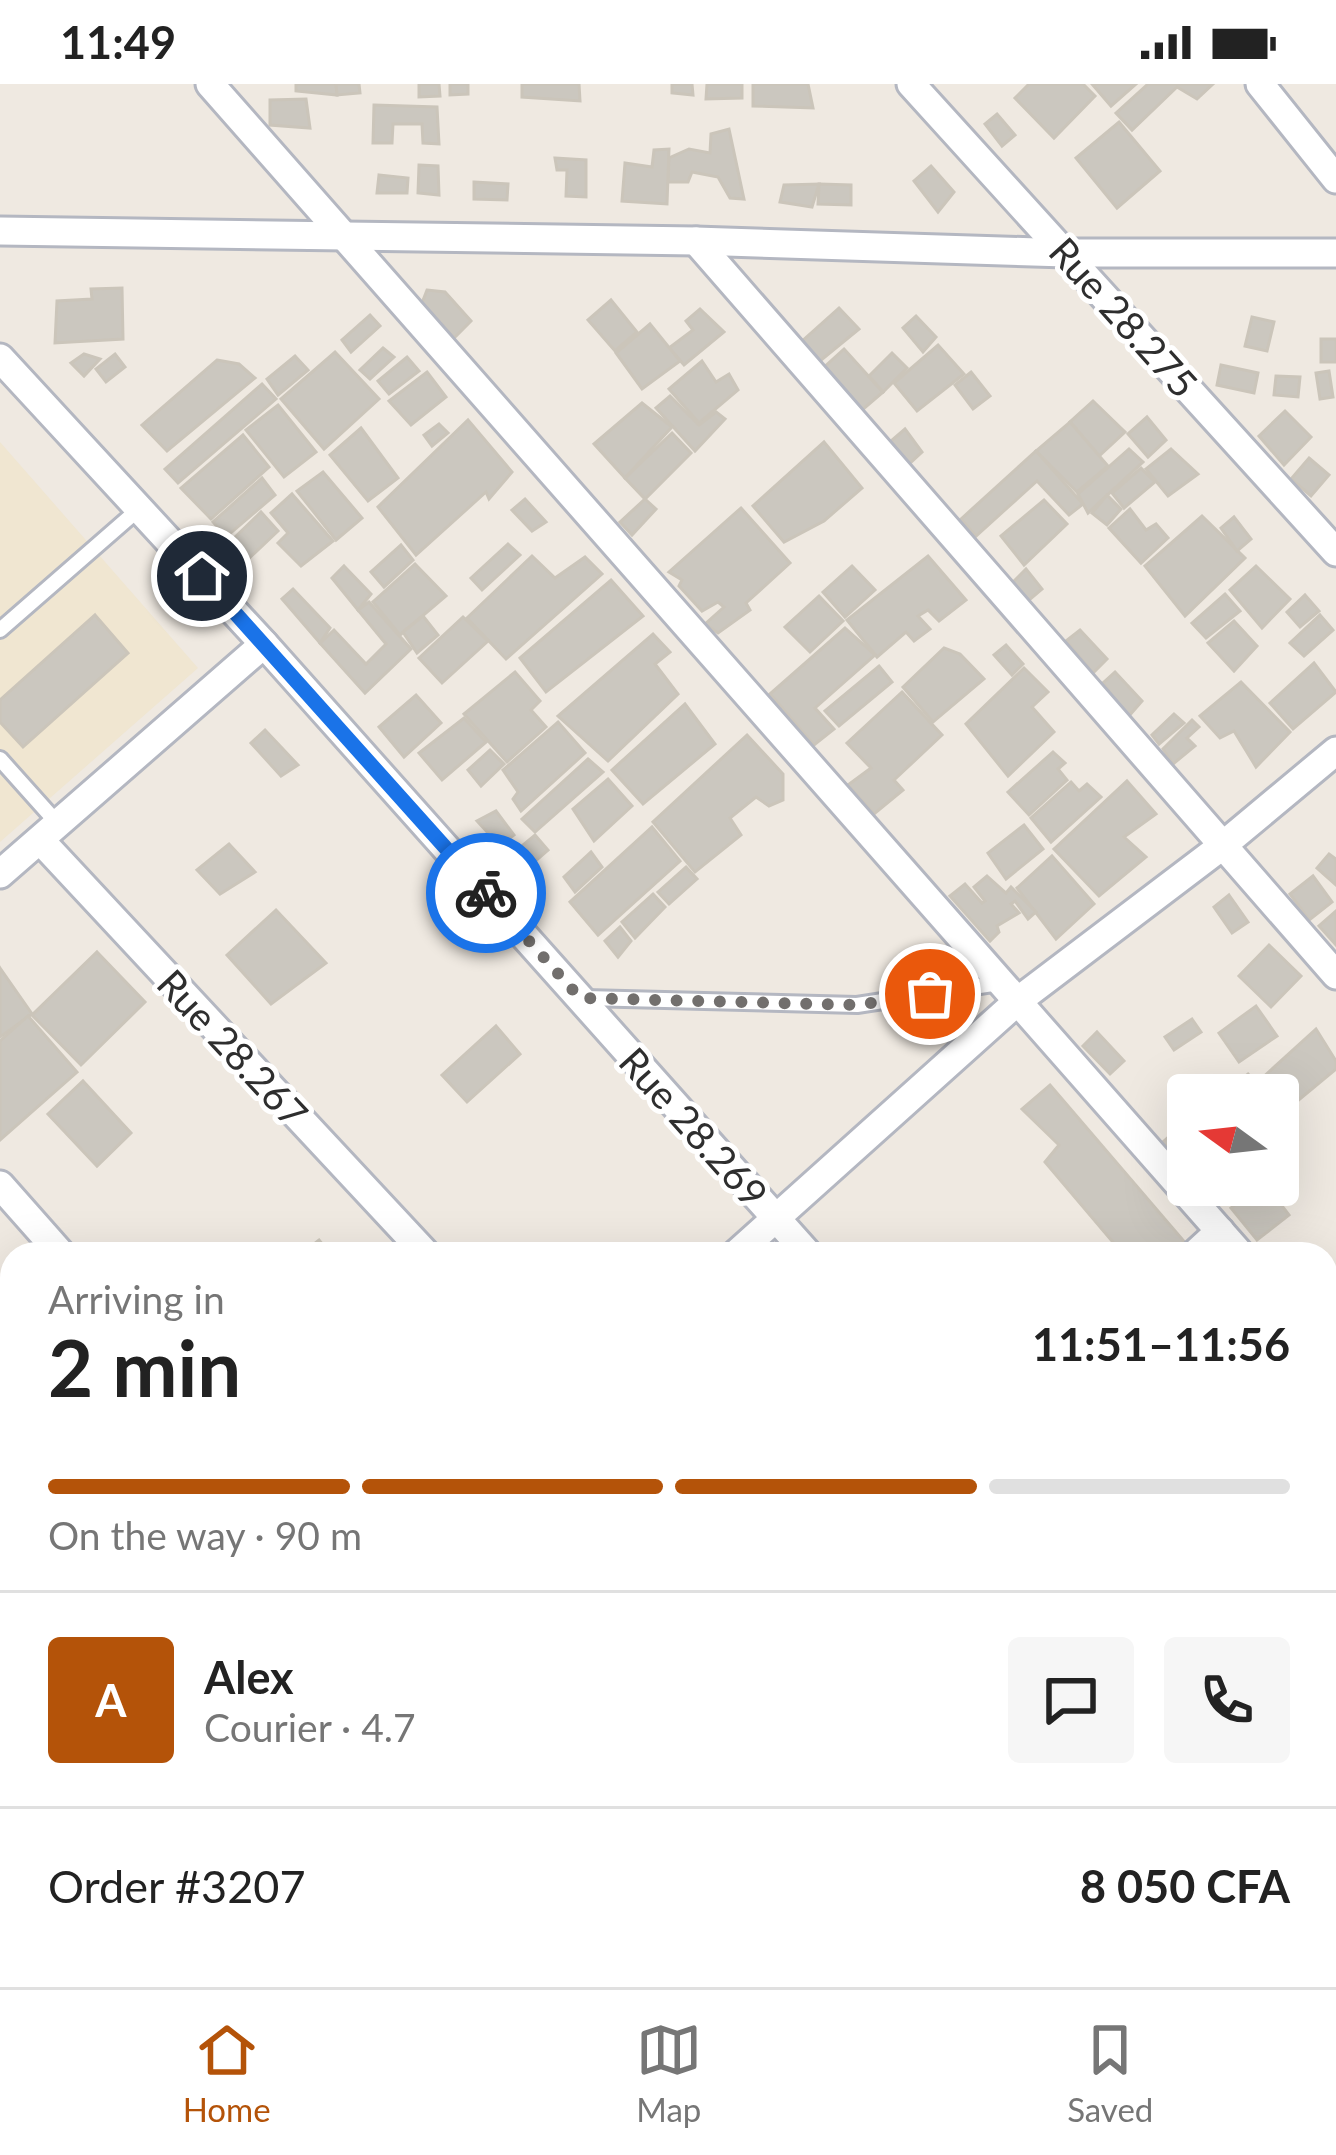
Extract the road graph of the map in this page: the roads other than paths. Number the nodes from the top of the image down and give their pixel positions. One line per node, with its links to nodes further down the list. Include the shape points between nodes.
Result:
1 (210, 84): 6 (street)
2 (911, 84): 8 (street, Rue 28.275)
3 (1260, 84): 4 (street)
4 (1336, 179)
5 (8, 232): 6 (street)
6 (342, 238): 7 (street); 23 (street)
7 (697, 241): 8 (street); 20 (street)
8 (1066, 253): 9 (street); 12 (street, Rue 28.275)
9 (1336, 254)
10 (0, 358): 11 (street, Rue 28.269)
11 (140, 508): 15 (lane); 16 (street, Rue 28.269)
12 (1302, 511): 13 (street); 14 (street, Rue 28.275)
13 (1336, 512)
14 (1336, 552)
15 (0, 630)
16 (264, 644): 19 (street); 24 (street, Rue 28.269)
17 (1336, 751): 20 (street)
18 (0, 759): 19 (lane)
19 (50, 833): 21 (street); 29 (street, Rue 28.267)
20 (1222, 846): 22 (street); 23 (street)
21 (0, 874)
22 (1336, 975)
23 (1011, 991): 24 (lane, via 857,1005); 26 (street); 27 (street)
24 (580, 998): 26 (street, Rue 28.269)
25 (0, 1185): 28 (street)
26 (775, 1219): 30 (street); 31 (street, Rue 28.269)
27 (1220, 1231): 32 (street); 33 (street)
28 (50, 1242)
29 (415, 1242)
30 (749, 1242)
31 (797, 1242)
32 (1208, 1242)
33 (1230, 1242)

